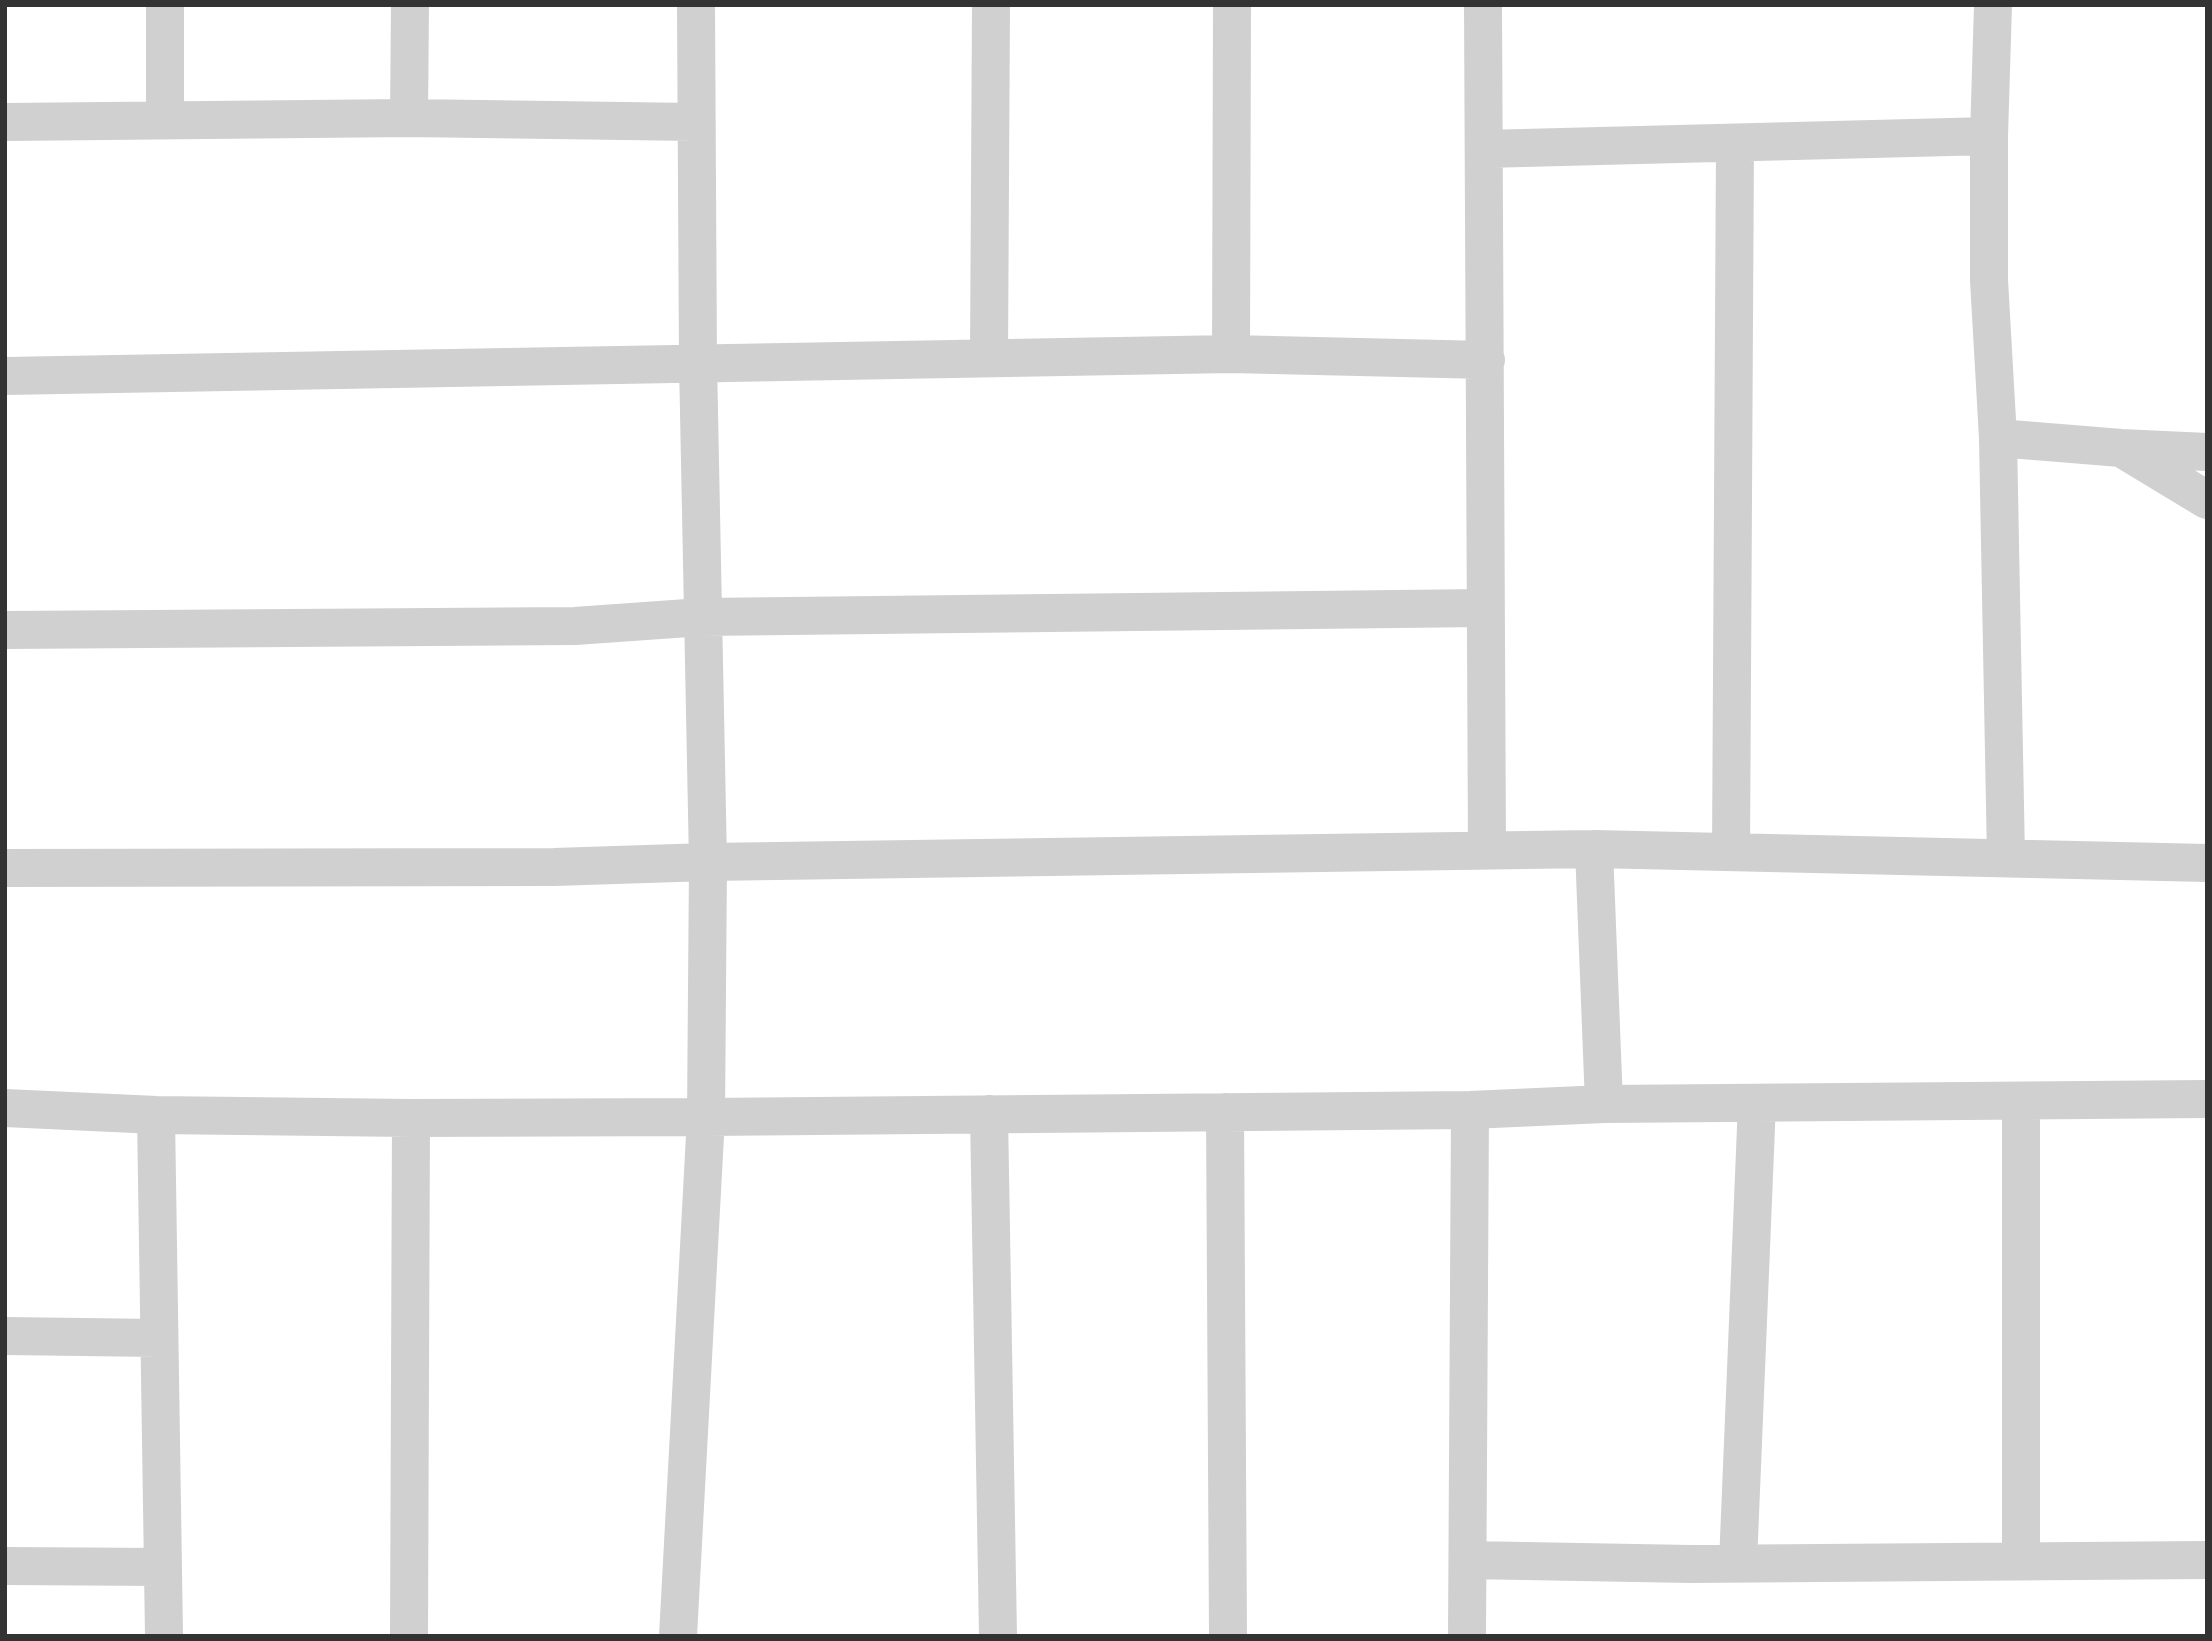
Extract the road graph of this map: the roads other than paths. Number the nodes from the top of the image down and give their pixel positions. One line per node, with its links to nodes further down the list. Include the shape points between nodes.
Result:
1 (165, 5): 9 (street)
2 (410, 5): 8 (street)
3 (696, 5): 11 (street)
4 (991, 5): 16 (street)
5 (1232, 5): 15 (street)
6 (1483, 5): 14 (street)
7 (1993, 5): 12 (street)
8 (410, 118): 9 (street); 11 (street)
9 (165, 119): 10 (street)
10 (5, 122)
11 (695, 122): 18 (street)
12 (1989, 136): 13 (street); 20 (street, via 1989,280)
13 (1735, 144): 14 (street); 29 (street)
14 (1485, 149): 17 (street)
15 (1231, 354): 16 (street); 17 (street)
16 (989, 357): 18 (street)
17 (1486, 360): 24 (street)
18 (698, 362): 19 (street); 25 (street)
19 (5, 376)
20 (1998, 438): 21 (street); 30 (street)
21 (2121, 448): 22 (street); 23 (street)
22 (2207, 452)
23 (2207, 500)
24 (1485, 608): 25 (street); 27 (street)
25 (702, 617): 26 (street, via 575,626); 31 (street)
26 (5, 630)
27 (1487, 849): 28 (street); 31 (street)
28 (1594, 849): 29 (street); 37 (street)
29 (1731, 851): 30 (street)
30 (2006, 858): 32 (street)
31 (708, 862): 33 (street, via 554,867); 43 (street)
32 (2207, 863)
33 (5, 868)
34 (2207, 1099): 35 (street)
35 (2021, 1101): 36 (street); 48 (street)
36 (1757, 1103): 37 (street); 50 (street)
37 (1604, 1104): 39 (street)
38 (5, 1108): 42 (street)
39 (1470, 1110): 40 (street); 47 (street)
40 (1225, 1112): 41 (street); 57 (street)
41 (989, 1114): 43 (street); 56 (street)
42 (156, 1115): 44 (street); 46 (street)
43 (706, 1117): 44 (street); 55 (street)
44 (411, 1118): 54 (street)
45 (5, 1336): 46 (street)
46 (159, 1338): 52 (street)
47 (1469, 1560): 50 (street); 58 (street)
48 (2021, 1560): 49 (street); 50 (street)
49 (2207, 1560)
50 (1738, 1563)
51 (5, 1566): 52 (street)
52 (162, 1567): 53 (street)
53 (164, 1636)
54 (408, 1636)
55 (678, 1636)
56 (998, 1636)
57 (1228, 1636)
58 (1467, 1636)

